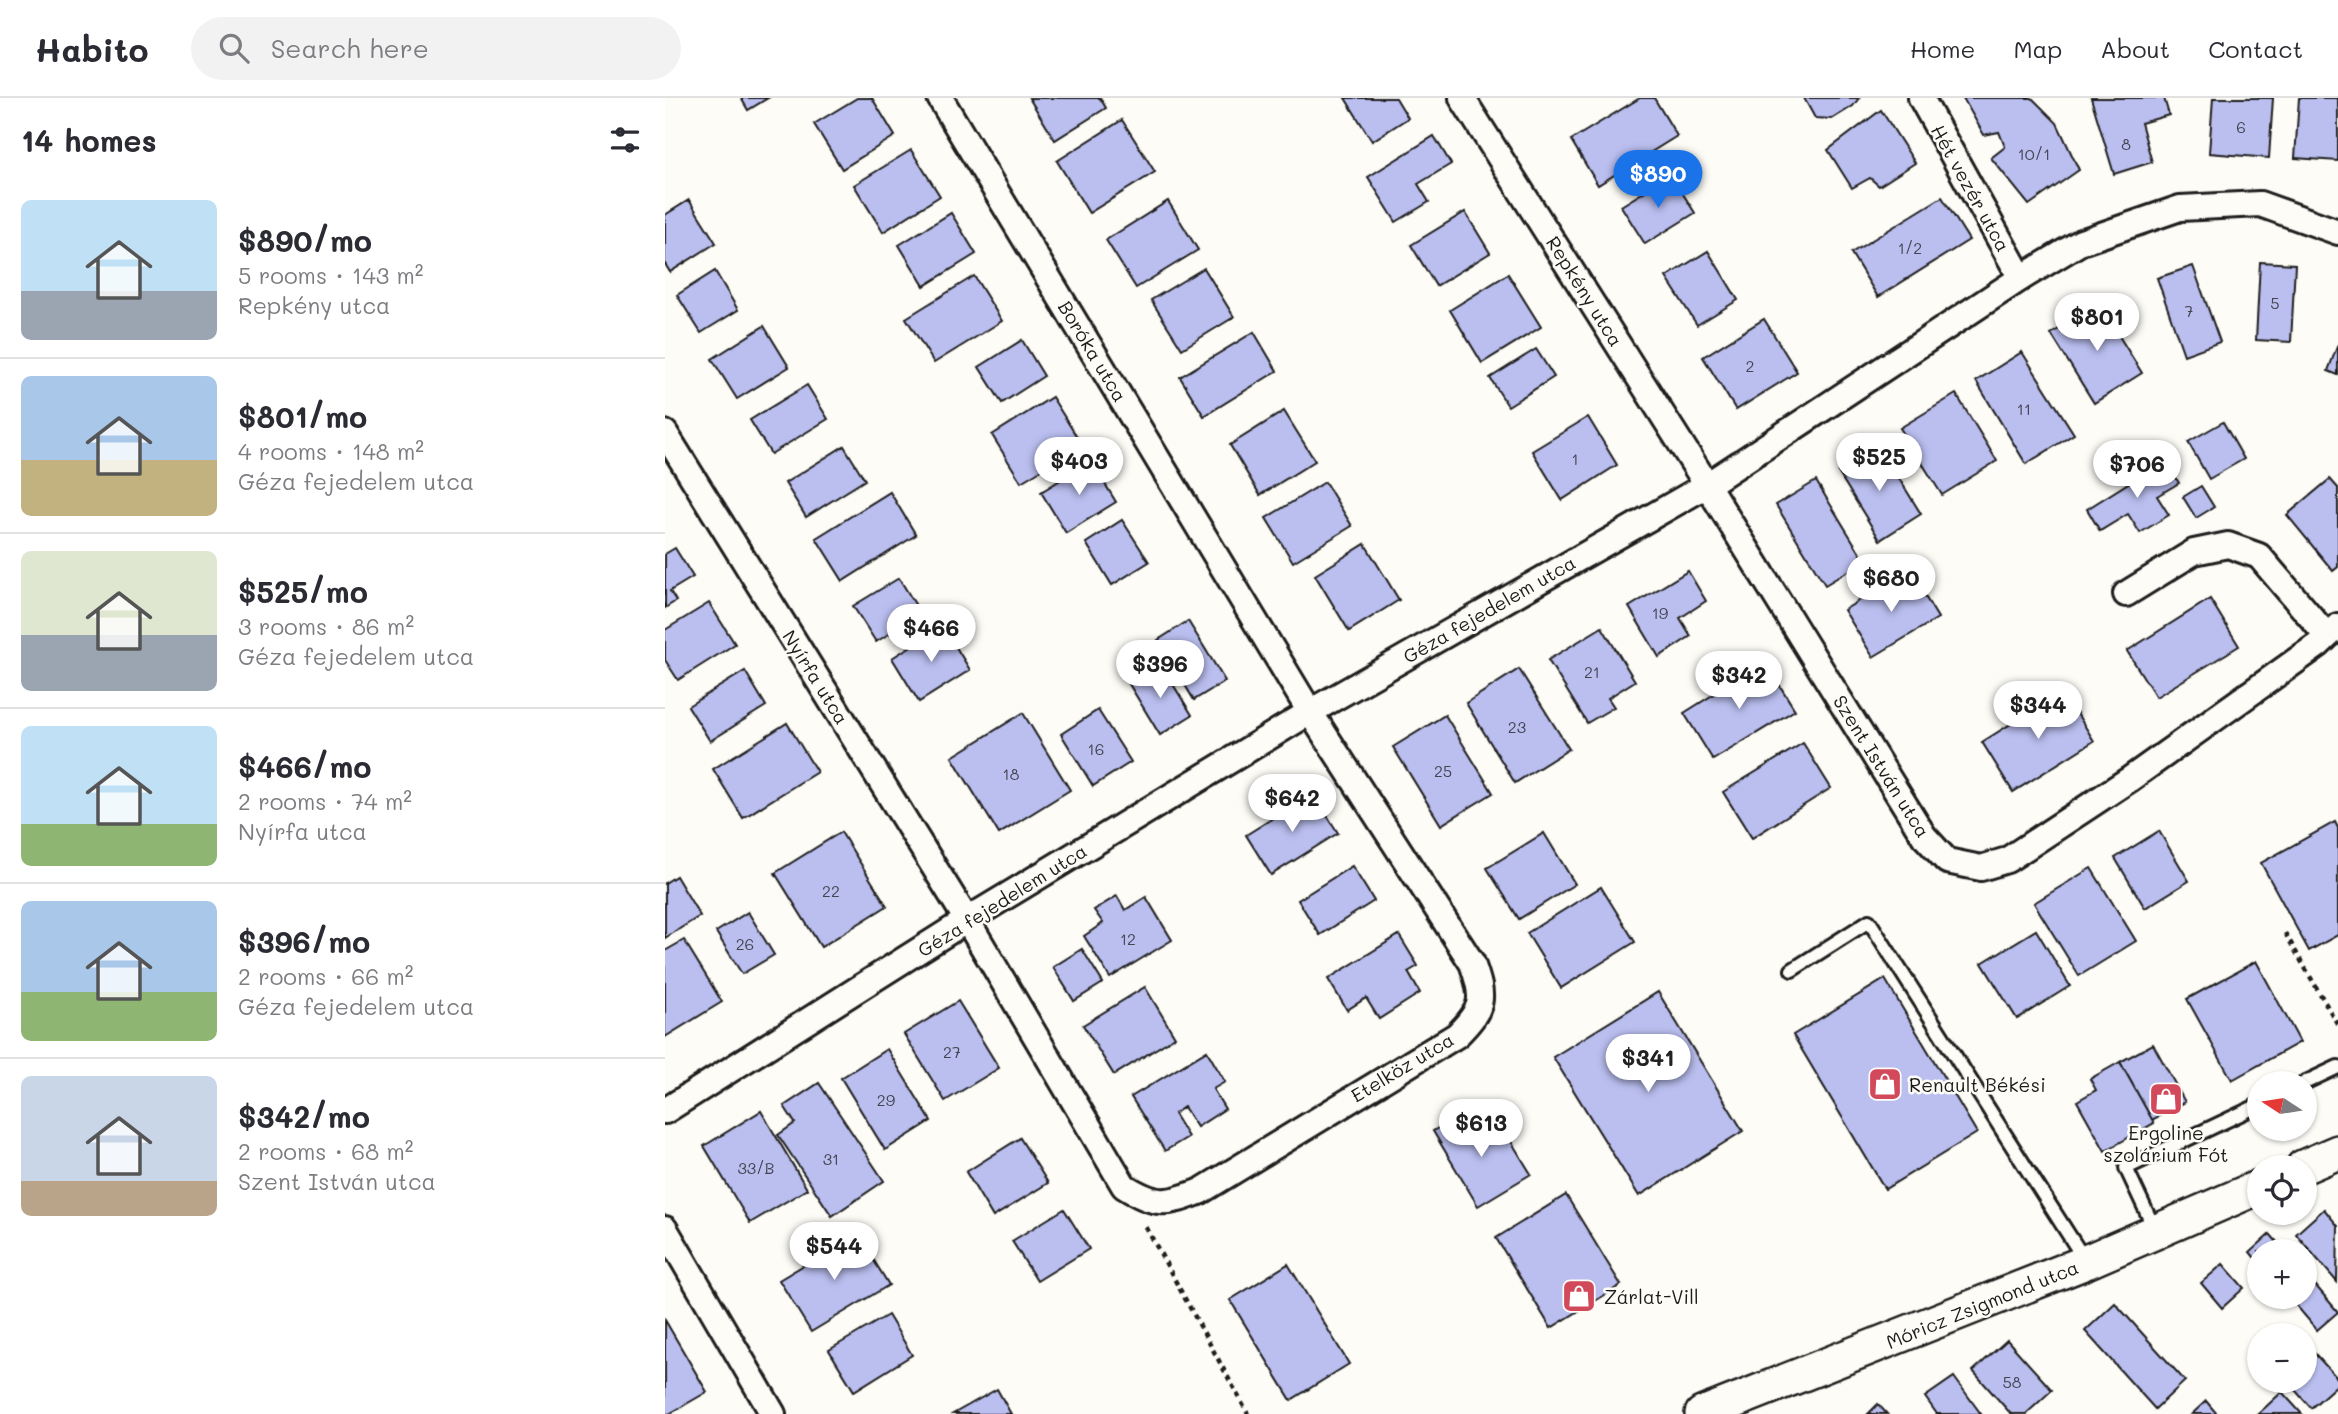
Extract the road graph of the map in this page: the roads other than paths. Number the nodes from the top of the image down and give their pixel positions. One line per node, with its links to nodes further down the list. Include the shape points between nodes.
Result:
1 (940, 98): 10 (street, Boróka utca)
2 (1462, 98): 7 (street, Repkény utca)
3 (1921, 98): 5 (street, Hét vezér utca)
4 (2338, 232): 5 (street, Géza fejedelem utca, via 2260,204 2180,208 2081,242)
5 (2021, 278): 7 (street, Géza fejedelem utca)
6 (665, 433): 11 (street, Nyírfa utca)
7 (1707, 485): 9 (street, Szent István utca, via 1924,836 1947,861 1981,869 2007,860 2130,779); 10 (street, Géza fejedelem utca)
8 (2126, 594): 9 (street, via 2194,552 2228,545 2259,556)
9 (2332, 631)
10 (1310, 712): 11 (street, Géza fejedelem utca); 11 (street, Etelköz utca, via 1472,964 1482,990 1476,1016 1457,1035 1201,1191 1175,1201 1147,1200 1124,1185)
11 (967, 920): 15 (street, Géza fejedelem utca)
12 (1792, 970): 22 (lane, via 1869,920)
13 (2338, 1067): 14 (lane)
14 (2317, 1077)
15 (665, 1111)
16 (2247, 1111): 21 (lane, via 2126,1168)
17 (2338, 1152): 18 (street)
18 (2317, 1161)
19 (2247, 1193): 21 (street, Móricz Zsigmond utca)
20 (665, 1229): 23 (street)
21 (2157, 1234): 22 (street, Móricz Zsigmond utca)
22 (2087, 1262): 24 (street, Móricz Zsigmond utca)
23 (773, 1414)
24 (1702, 1414)

